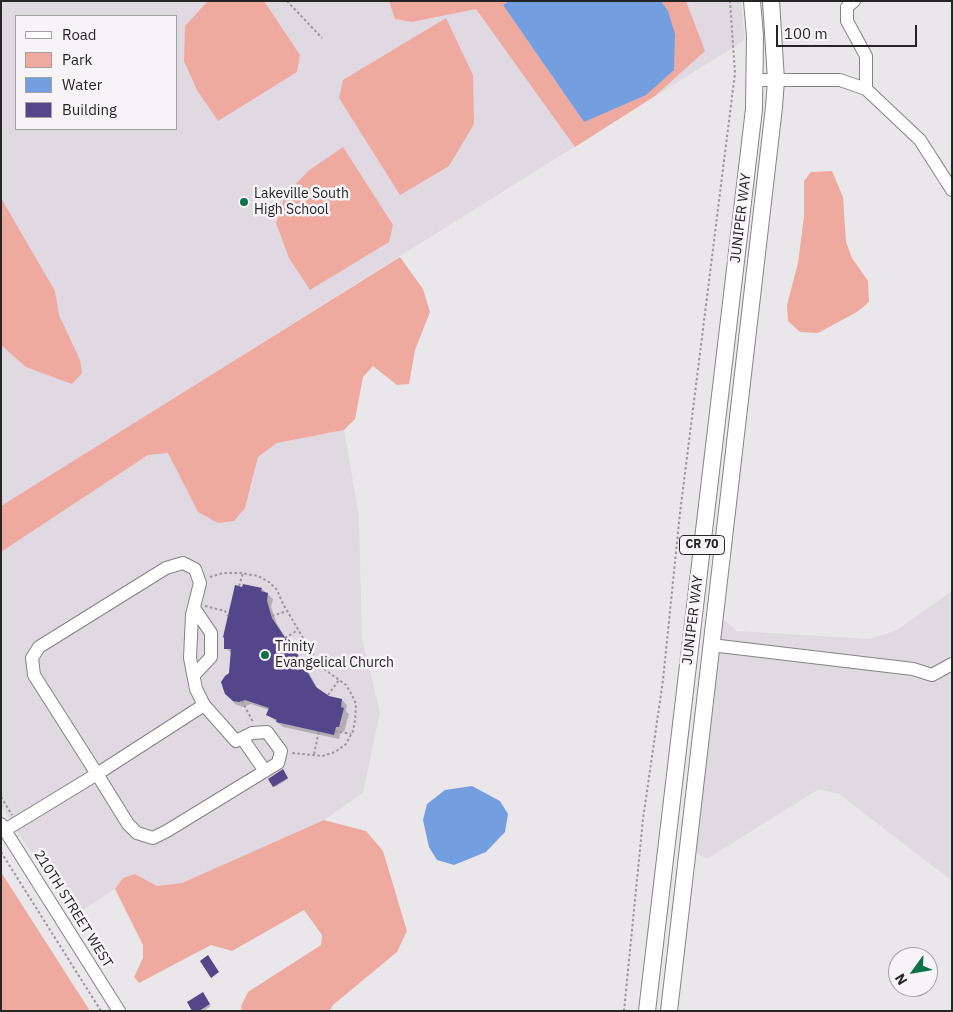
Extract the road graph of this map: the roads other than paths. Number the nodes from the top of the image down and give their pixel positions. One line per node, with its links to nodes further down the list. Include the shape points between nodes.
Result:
1 (752, 1): 4 (main road, CR 70)
2 (771, 1): 5 (main road, CR 70)
3 (854, 1): 6 (street, via 847,7 847,21 866,56)
4 (755, 80): 5 (street); 18 (main road, JUNIPER WAY / CR 70)
5 (776, 80): 6 (street, via 840,80); 9 (main road, JUNIPER WAY / CR 70)
6 (866, 89): 7 (street, via 920,140)
7 (952, 190)
8 (200, 607): 11 (street, via 190,658); 11 (street, via 212,633 211,657); 15 (street, via 200,583 196,569 183,563 166,568 39,646 32,658 34,675)
9 (711, 645): 10 (street, via 932,674); 19 (main road, JUNIPER WAY / CR 70)
10 (952, 664)
11 (194, 675): 12 (street)
12 (204, 705): 13 (street, via 236,741); 15 (street)
13 (242, 738): 14 (street); 14 (street, via 266,732 281,752 278,763)
14 (265, 771): 15 (street, via 153,838 137,833 128,824)
15 (97, 774): 16 (street, via 17,823)
16 (3, 827): 17 (street, 210TH STREET WEST)
17 (119, 1011)
18 (647, 1011)
19 (669, 1011)

